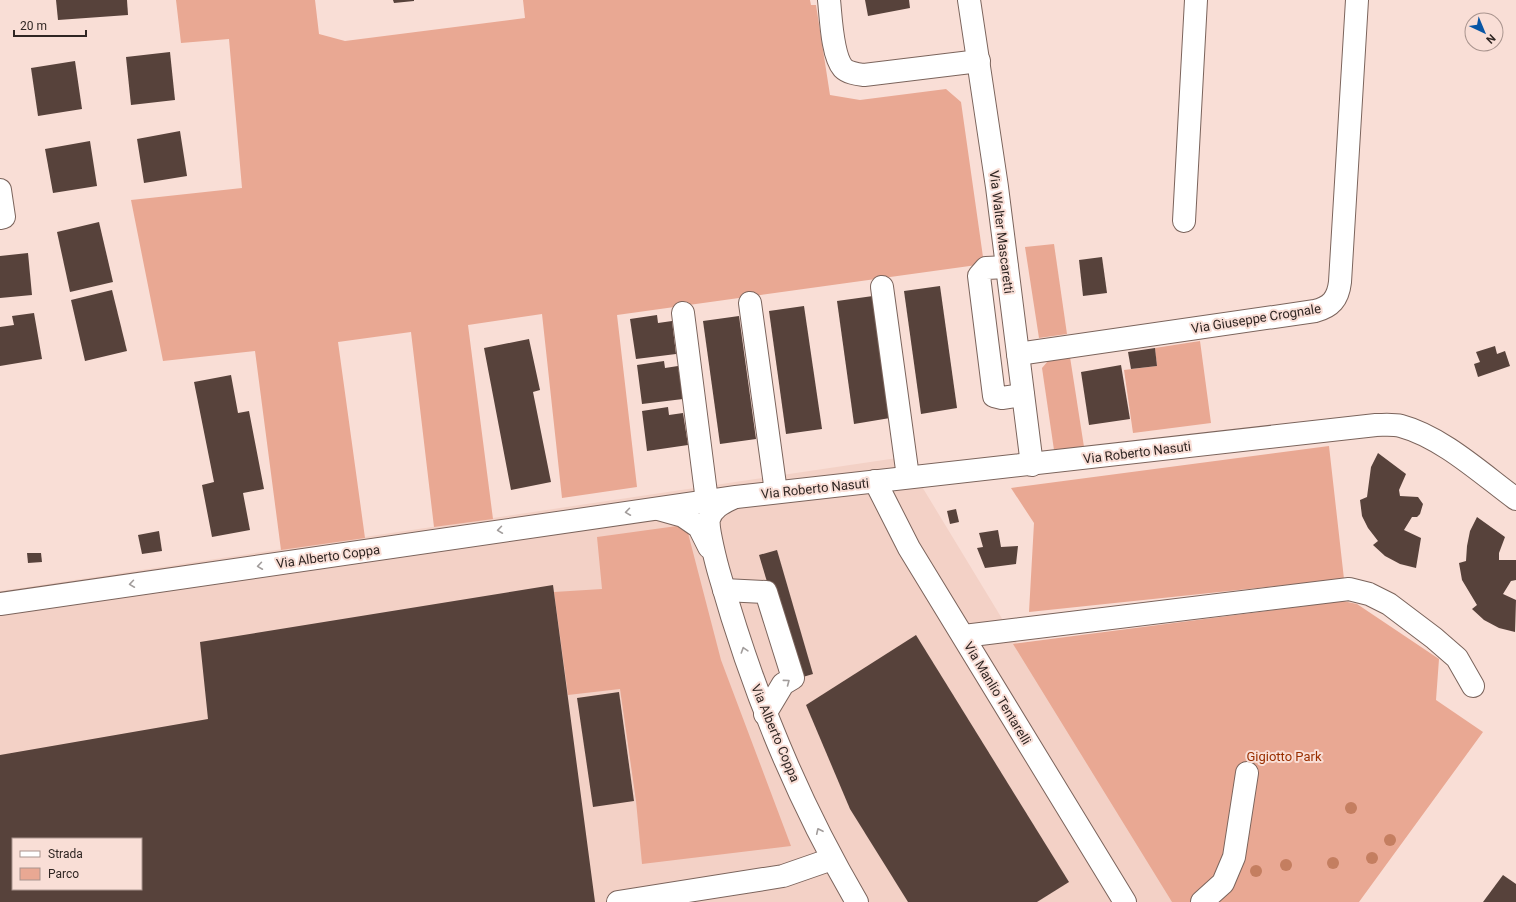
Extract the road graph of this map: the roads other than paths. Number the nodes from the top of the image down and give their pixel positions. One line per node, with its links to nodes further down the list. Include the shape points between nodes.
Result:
1 (828, 0): 5 (street, via 838,59 844,70 864,75)
2 (969, 0): 5 (street, Via Walter Mascaretti)
3 (1196, 0): 8 (street)
4 (1357, 0): 13 (street, Via Giuseppe Crognale, via 1340,282 1339,293 1333,302 1315,311)
5 (979, 61): 9 (street, Via Walter Mascaretti)
6 (0, 190): 7 (street)
7 (2, 218)
8 (1184, 221)
9 (1007, 267): 13 (street, Via Walter Mascaretti); 14 (street, via 986,268 979,276 994,396 1002,398)
10 (882, 287): 16 (street)
11 (750, 303): 18 (street)
12 (683, 313): 21 (street)
13 (1018, 354): 14 (street, Via Walter Mascaretti)
14 (1023, 394): 15 (street, Via Walter Mascaretti)
15 (1032, 465): 16 (street, Via Roberto Nasuti); 20 (street, Via Roberto Nasuti, via 1356,427 1399,426 1420,432 1432,439)
16 (908, 477): 17 (street, Via Roberto Nasuti)
17 (875, 481): 18 (street, Via Roberto Nasuti); 26 (street, Via Manlio Tentarelli, via 908,548)
18 (776, 492): 19 (street, Via Roberto Nasuti)
19 (736, 497): 21 (street, Via Alberto Coppa); 23 (street, Via Alberto Coppa, via 717,506 709,520)
20 (1516, 499)
21 (707, 501): 22 (street, Via Alberto Coppa)
22 (655, 508): 23 (street, Via Alberto Coppa, via 683,516 699,527); 25 (street, Via Alberto Coppa, one-way to 25)
23 (715, 557): 24 (street, Via Alberto Coppa)
24 (724, 590): 28 (street, Via Alberto Coppa, one-way to 24); 28 (street, one-way to 24, via 783,684 793,678 766,592)
25 (0, 604)
26 (964, 636): 27 (street, via 1349,589 1369,594 1389,604 1434,638 1457,658); 33 (street, Via Manlio Tentarelli)
27 (1473, 686)
28 (765, 714): 30 (street, Via Alberto Coppa, one-way to 28)
29 (1247, 773): 34 (street, via 1234,857 1223,884)
30 (832, 860): 31 (street, via 783,876); 32 (street, Via Alberto Coppa)
31 (618, 902)
32 (857, 902)
33 (1125, 902)
34 (1202, 902)

